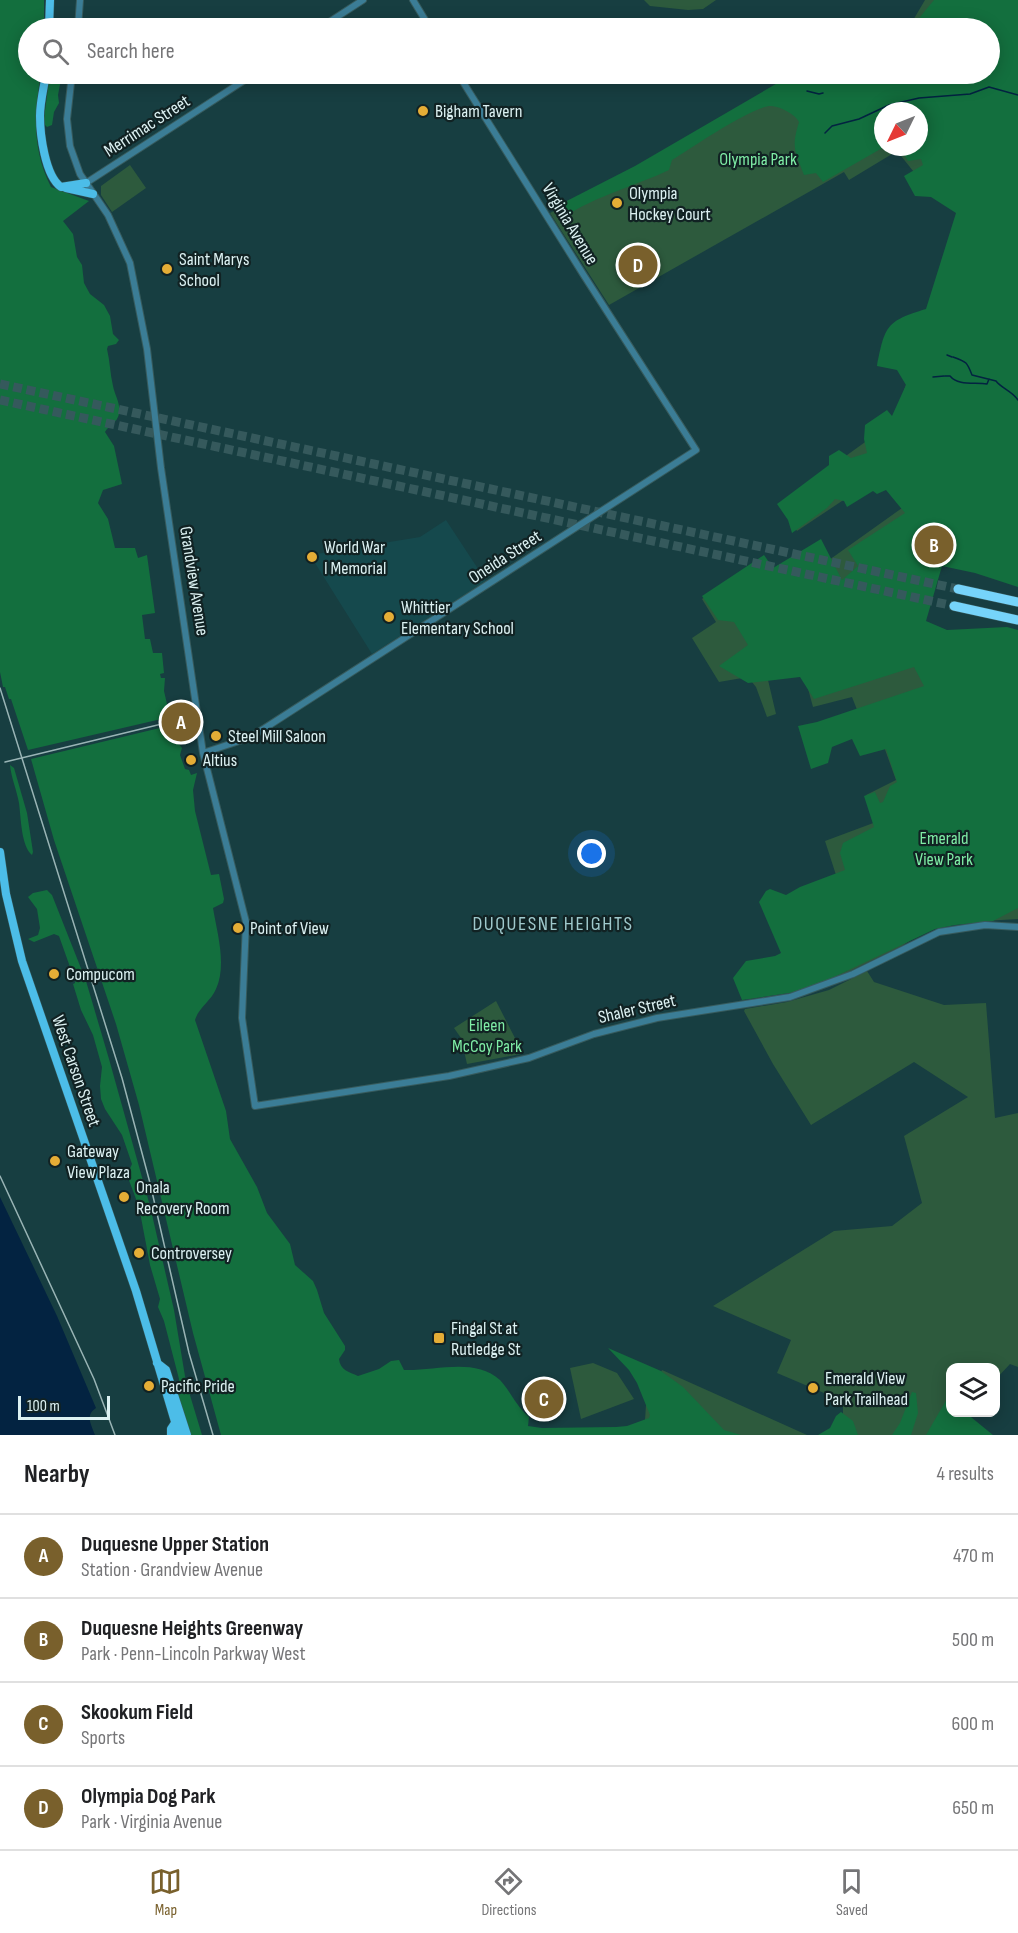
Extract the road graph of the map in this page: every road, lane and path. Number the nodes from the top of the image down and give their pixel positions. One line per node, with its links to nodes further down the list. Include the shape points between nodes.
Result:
1 (50, 0): 5 (main road)
2 (80, 0): 6 (street)
3 (363, 0): 7 (street)
4 (413, 0): 8 (street)
5 (49, 18)
6 (79, 18)
7 (335, 18)
8 (424, 18)
9 (45, 84): 14 (main road, via 40,116 42,142 54,179)
10 (71, 84): 13 (street, Grandview Avenue, via 67,132)
11 (239, 84): 13 (street, Merrimac Street)
12 (464, 84): 16 (street, Virginia Avenue)
13 (86, 183): 14 (main road); 15 (street, Grandview Avenue)
14 (64, 188): 15 (main road)
15 (93, 194): 21 (street, Grandview Avenue, via 120,237 130,263 147,349)
16 (696, 450): 21 (street, Oneida Street, via 251,737)
17 (958, 589): 18 (highway)
18 (1018, 602)
19 (954, 606): 20 (highway)
20 (1018, 620)
21 (203, 753): 24 (street, Grandview Avenue, via 246,922 242,1018)
22 (0, 852): 25 (main road, West Carson Street, via 22,961)
23 (1018, 927): 24 (street, Shaler Street, via 985,926 939,932 869,967 790,997 657,1018 594,1034 529,1058 423,1082)
24 (255, 1106)
25 (157, 1362): 26 (main road, West Carson Street); 29 (main road, via 165,1370)
26 (175, 1423): 27 (main road); 28 (main road, West Carson Street)
27 (171, 1435)
28 (178, 1435)
29 (187, 1435)

